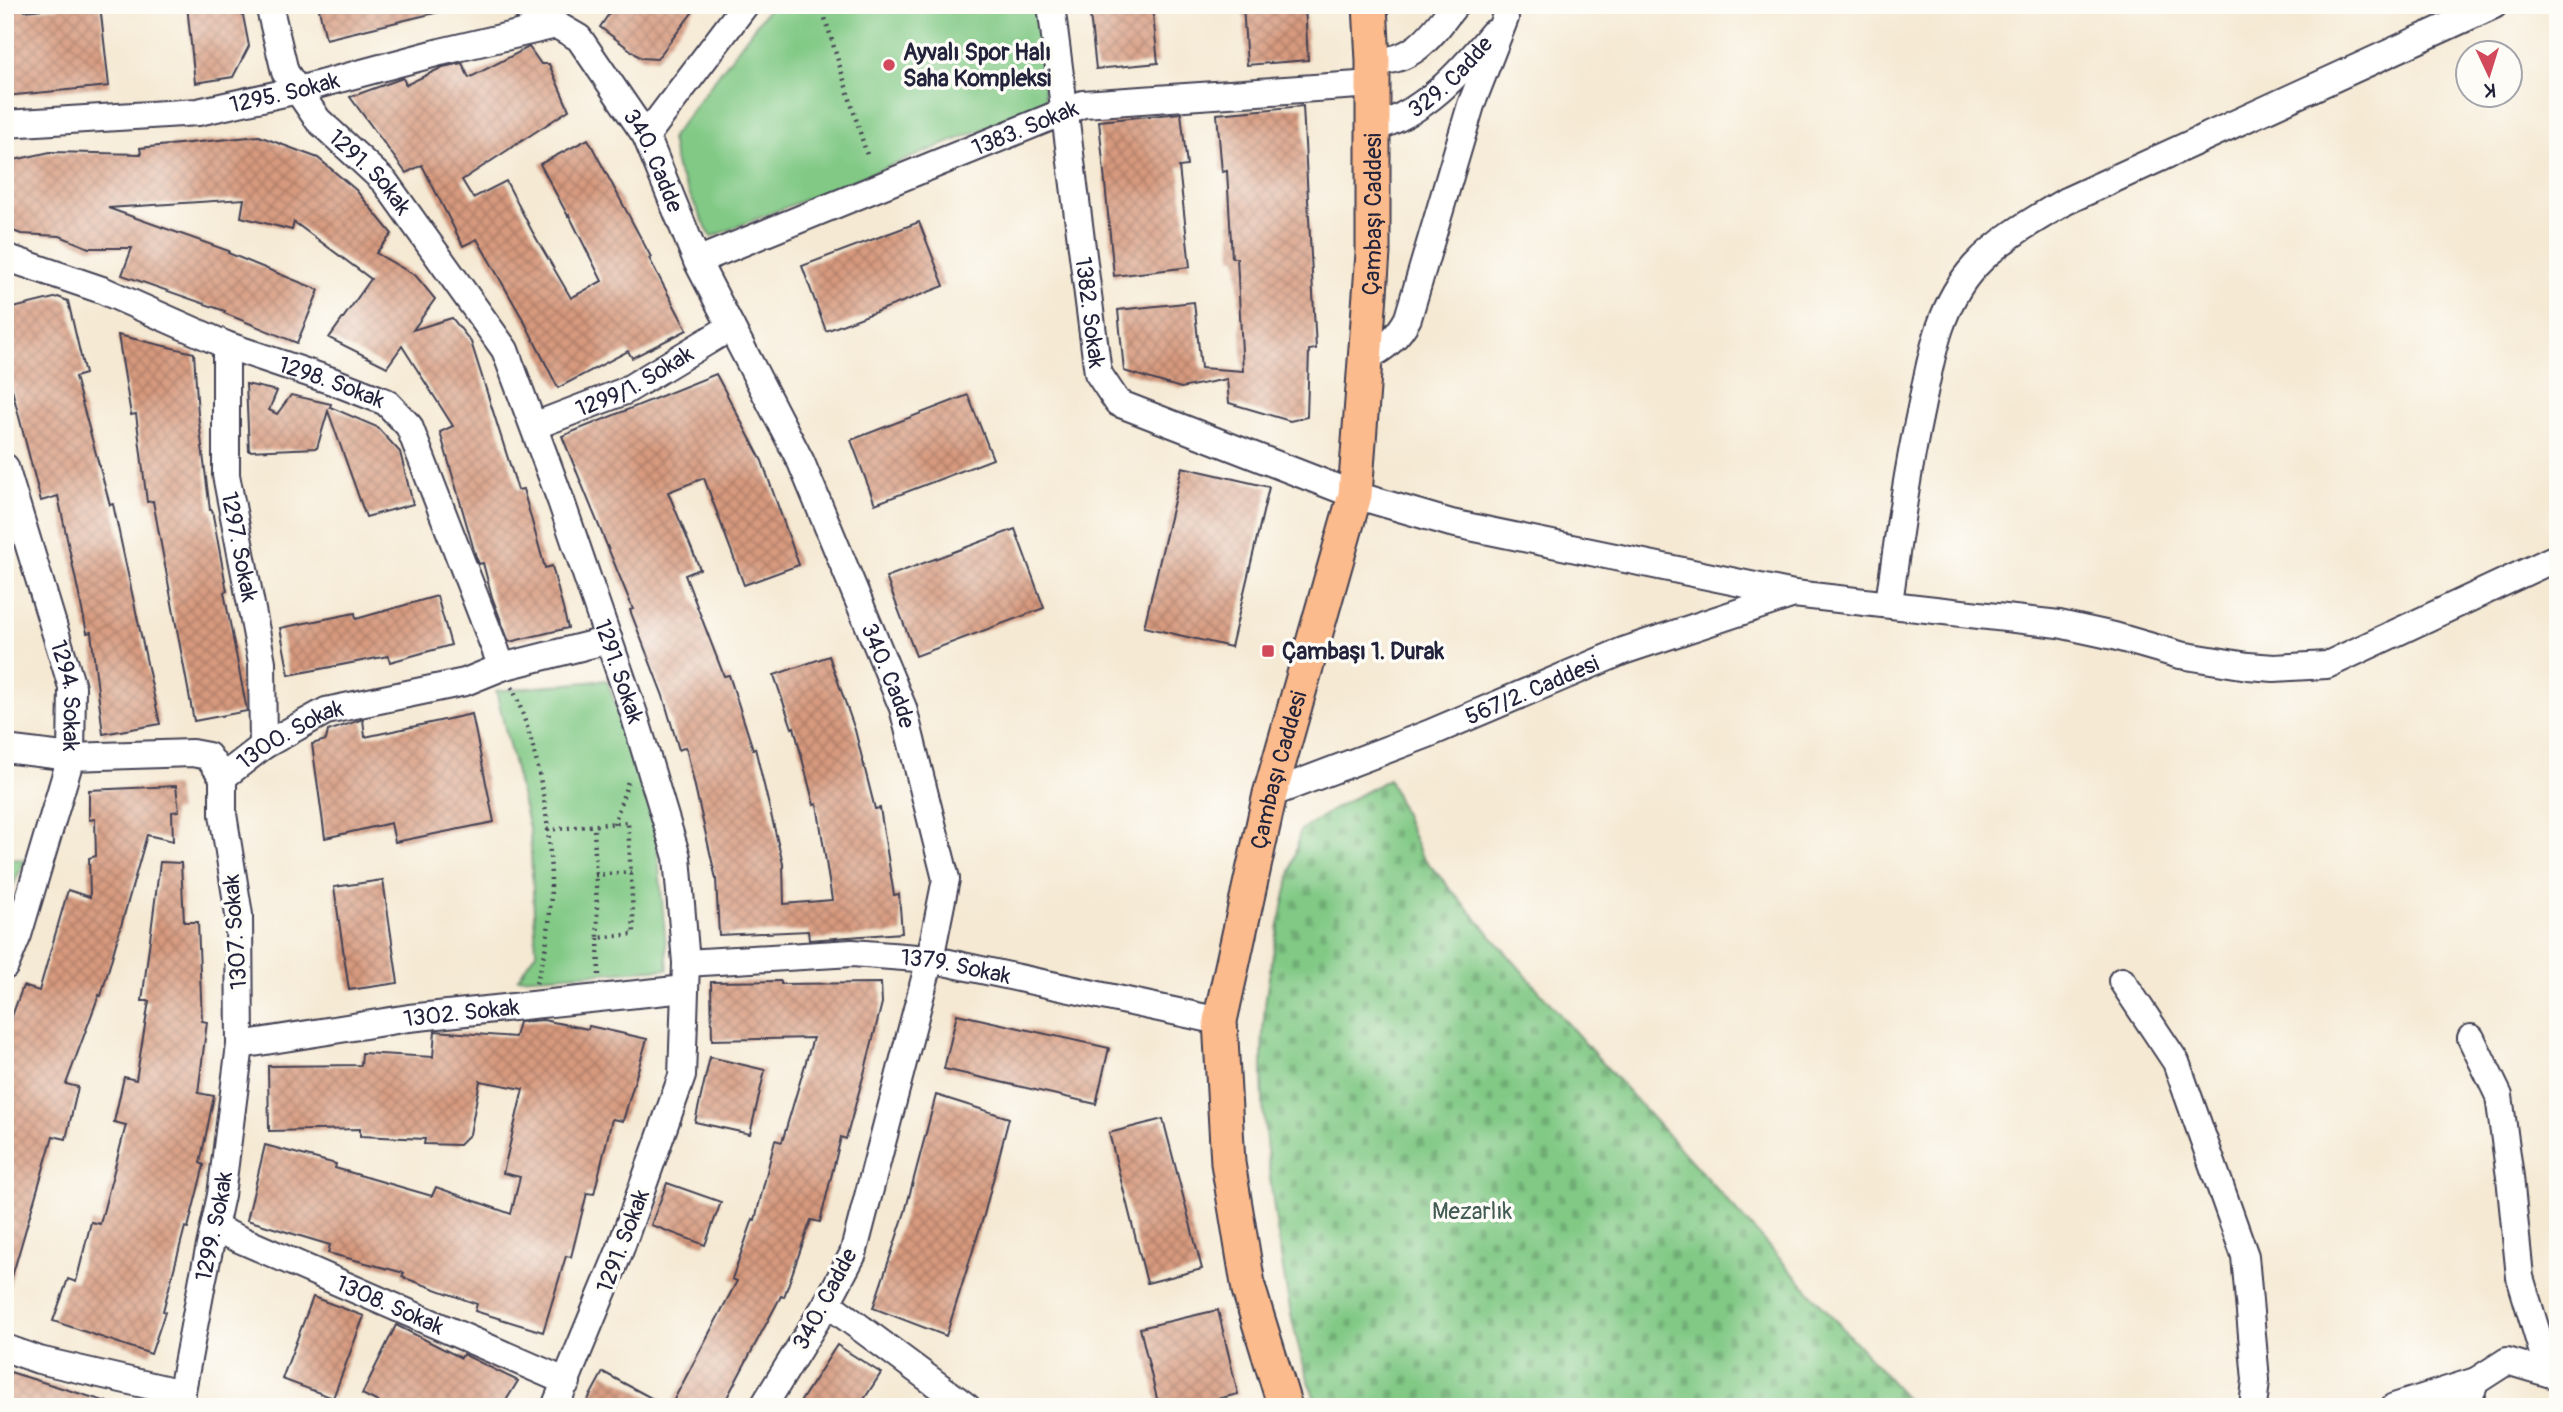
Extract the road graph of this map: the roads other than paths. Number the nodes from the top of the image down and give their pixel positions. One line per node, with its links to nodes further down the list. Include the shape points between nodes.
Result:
1 (269, 5): 11 (street, 1291. Sokak, via 285,72)
2 (523, 5): 9 (street, 340. Cadde)
3 (745, 5): 15 (street)
4 (1051, 5): 12 (street, 1382. Sokak)
5 (1370, 5): 10 (main road, Çambaşı Caddesi)
6 (1455, 5): 10 (street, 329. Cadde, via 1414,52)
7 (2494, 5): 26 (street, via 2066,201 2008,236 1975,267 1951,299 1936,337 1908,469)
8 (1509, 12): 14 (street, 329. Cadde, via 1430,99 1393,122); 20 (street, via 1468,114 1408,318 1394,339)
9 (556, 25): 11 (street, 1295. Sokak); 15 (street, 340. Cadde, via 579,38)
10 (1373, 73): 12 (street, 1383. Sokak, via 1083,104); 14 (main road, Çambaşı Caddesi)
11 (298, 90): 13 (street, 1295. Sokak, via 198,112); 21 (street, 1291. Sokak, via 318,120 385,182 505,350)
12 (1064, 112): 17 (street, 1383. Sokak); 23 (street, 1382. Sokak, via 1098,373 1118,403)
13 (5, 124)
14 (1373, 128): 20 (main road, Çambaşı Caddesi, via 1373,253)
15 (646, 136): 17 (street, 340. Cadde)
16 (5, 257): 19 (street, 1298. Sokak, via 102,290)
17 (697, 261): 18 (street, 340. Cadde)
18 (731, 327): 21 (street, 1299/1. Sokak, via 625,391); 34 (street, 340. Cadde, via 801,462 903,708 946,879)
19 (226, 345): 28 (street, 1298. Sokak, via 386,402 409,426); 29 (street, 1297. Sokak, via 226,475 262,662)
20 (1365, 358): 23 (main road, Çambaşı Caddesi)
21 (534, 426): 27 (street, 1291. Sokak)
22 (5, 467): 31 (street, 1294. Sokak, via 72,687)
23 (1355, 495): 25 (street, 1382. Sokak, via 1451,523); 33 (main road, Çambaşı Caddesi)
24 (2558, 557): 26 (street, 1382. Sokak, via 2327,666 2274,668 2214,662 2060,624)
25 (1794, 593): 26 (street, 1382. Sokak); 33 (street, 567/2. Caddesi, via 1623,651 1428,734)
26 (1889, 603)
27 (609, 640): 28 (street, 1300. Sokak); 36 (street, 1291. Sokak, via 677,857)
28 (502, 667): 29 (street, 1300. Sokak, via 465,682 326,711)
29 (263, 746): 32 (street, 1300. Sokak)
30 (5, 749): 31 (street, 1300. Sokak)
31 (71, 758): 32 (street, 1300. Sokak, via 192,753 208,756); 35 (street, 1294. Sokak)
32 (223, 777): 40 (street, 1307. Sokak, via 223,814 239,915)
33 (1270, 794): 38 (main road, Çambaşı Caddesi)
34 (930, 959): 36 (street, 1379. Sokak, via 852,953); 38 (street, 1379. Sokak); 42 (street, 340. Cadde, via 853,1254)
35 (5, 966)
36 (686, 976): 40 (street, 1302. Sokak, via 600,998 409,1018); 46 (street, 1291. Sokak, via 682,1076 621,1250)
37 (2122, 981): 52 (street, via 2176,1062 2245,1256 2256,1380)
38 (1220, 1021): 48 (main road, Çambaşı Caddesi, via 1228,1163 1249,1290)
39 (2471, 1038): 44 (street, via 2499,1096 2519,1277)
40 (240, 1045): 41 (street, 1299. Sokak)
41 (214, 1228): 46 (street, 1308. Sokak); 47 (street, 1299. Sokak)
42 (827, 1303): 50 (street, 340. Cadde); 51 (street)
43 (5, 1348): 47 (street)
44 (2553, 1375): 45 (street, via 2507,1361)
45 (2476, 1381): 53 (street); 54 (street)
46 (567, 1382): 49 (street, 1291. Sokak)
47 (180, 1400)
48 (1284, 1406)
49 (555, 1407)
50 (763, 1407)
51 (967, 1407)
52 (2253, 1407)
53 (2394, 1407)
54 (2465, 1407)

